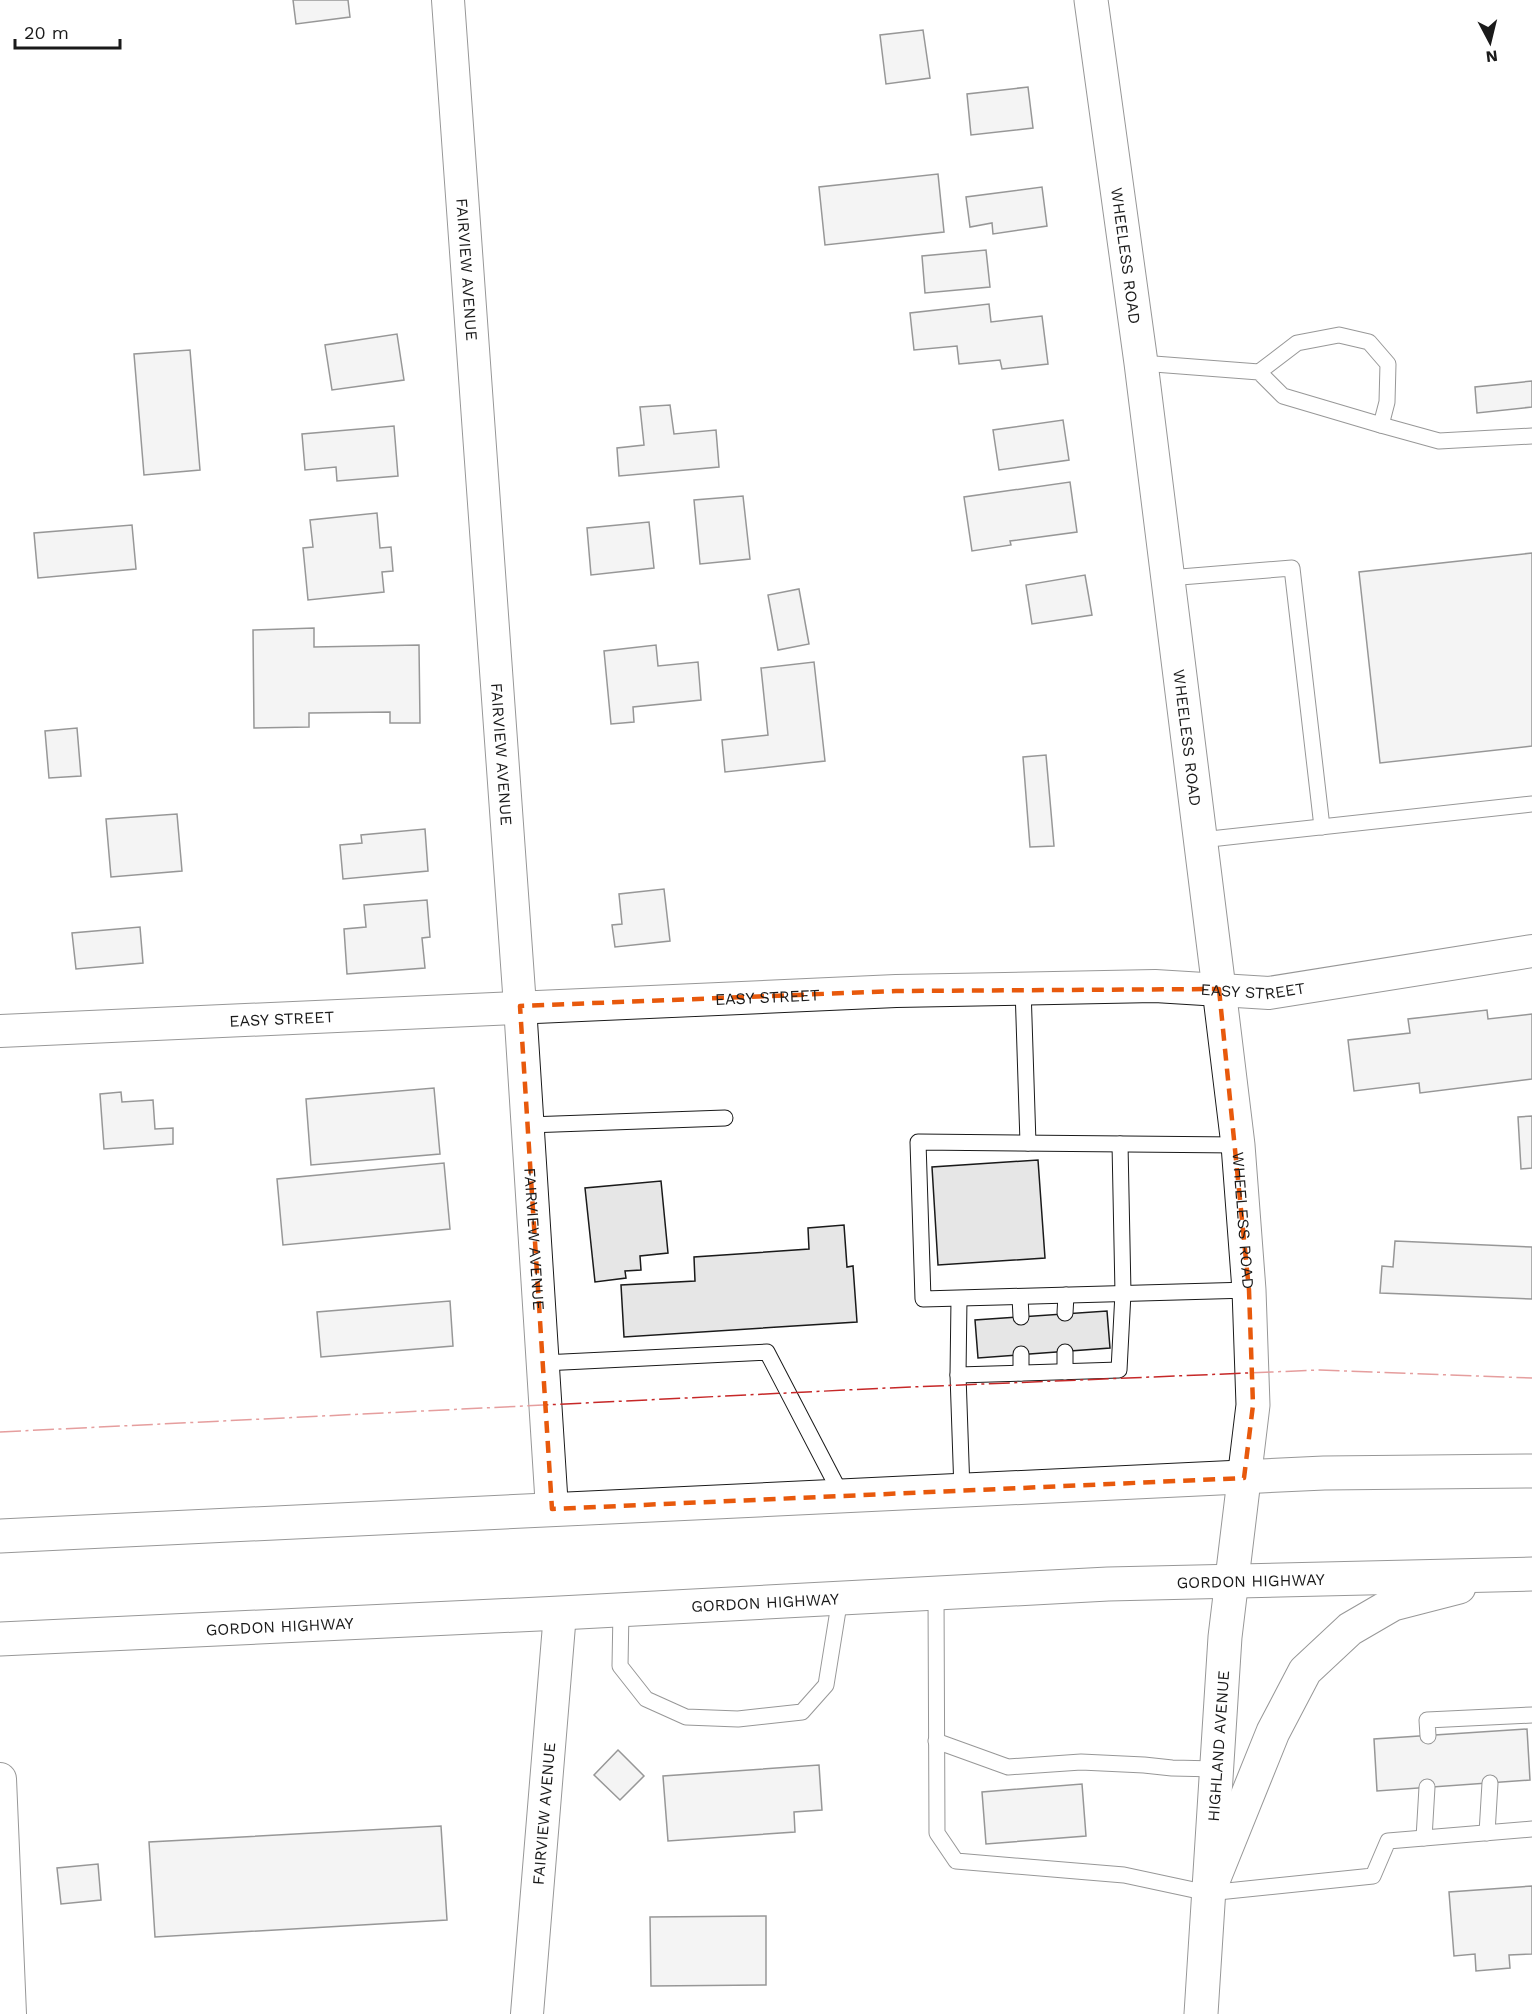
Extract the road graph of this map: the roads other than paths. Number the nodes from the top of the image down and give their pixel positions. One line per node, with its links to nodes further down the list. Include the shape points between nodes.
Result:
1 (448, 0): 14 (street, FAIRVIEW AVENUE)
2 (1091, 0): 3 (main road, WHEELESS ROAD)
3 (1141, 363): 4 (lane); 7 (main road, WHEELESS ROAD)
4 (1259, 372): 5 (lane, via 1283,396); 5 (lane, via 1297,343 1339,335 1369,342 1389,364)
5 (1381, 425): 6 (lane, via 1438,441)
6 (1532, 436)
7 (1168, 578): 9 (lane, via 1292,568); 10 (main road, WHEELESS ROAD)
8 (1532, 804): 9 (lane)
9 (1322, 827): 10 (lane)
10 (1201, 840): 13 (main road, WHEELESS ROAD)
11 (1532, 951): 13 (street, EASY STREET, via 1269,993)
12 (1023, 988): 13 (street, EASY STREET); 14 (street, EASY STREET); 18 (lane)
13 (1219, 989): 20 (main road, WHEELESS ROAD)
14 (520, 1006): 15 (street, EASY STREET); 17 (street, FAIRVIEW AVENUE)
15 (0, 1031)
16 (725, 1118): 17 (lane)
17 (528, 1125): 30 (street, FAIRVIEW AVENUE)
18 (1028, 1143): 19 (lane); 25 (lane, via 918,1142 923,1299)
19 (1120, 1144): 20 (lane); 22 (lane)
20 (1238, 1145): 21 (main road, WHEELESS ROAD)
21 (1249, 1290): 22 (lane); 35 (main road, WHEELESS ROAD, via 1253,1406)
22 (1123, 1293): 23 (lane); 31 (lane, via 1119,1370)
23 (1066, 1295): 24 (lane); 26 (lane)
24 (1020, 1297): 25 (lane); 27 (lane)
25 (959, 1299): 33 (lane)
26 (1065, 1313)
27 (1020, 1317)
28 (1065, 1352): 31 (lane)
29 (1021, 1354): 32 (lane)
30 (543, 1363): 37 (lane, via 767,1352); 38 (street, FAIRVIEW AVENUE)
31 (1065, 1372): 32 (lane)
32 (1021, 1373): 33 (lane)
33 (958, 1374): 36 (lane)
34 (1532, 1471): 35 (main road, via 1324,1473)
35 (1244, 1478): 36 (main road); 41 (main road, HIGHLAND AVENUE)
36 (962, 1491): 37 (main road)
37 (842, 1496): 38 (main road)
38 (552, 1509): 39 (main road)
39 (0, 1536)
40 (1520, 1574): 41 (main road, GORDON HIGHWAY); 57 (main road, via 1393,1604 1350,1629 1305,1671 1273,1732)
41 (1233, 1581): 42 (main road, GORDON HIGHWAY); 50 (main road, HIGHLAND AVENUE, via 1225,1637)
42 (936, 1593): 43 (main road, GORDON HIGHWAY); 49 (lane)
43 (840, 1598): 44 (main road, GORDON HIGHWAY); 44 (lane, via 826,1685 801,1712 738,1719 686,1717 646,1699 620,1666)
44 (621, 1610): 45 (main road, GORDON HIGHWAY)
45 (560, 1613): 46 (main road, GORDON HIGHWAY); 59 (street, FAIRVIEW AVENUE)
46 (0, 1639)
47 (1532, 1715): 48 (lane, via 1493,1724 1427,1720)
48 (1428, 1736)
49 (936, 1741): 50 (lane, via 1008,1767 1081,1762); 57 (lane, via 937,1833 956,1862 1124,1875)
50 (1217, 1769): 57 (main road, HIGHLAND AVENUE)
51 (0, 1779): 58 (street)
52 (1490, 1783): 55 (lane)
53 (1427, 1787): 56 (lane)
54 (1532, 1829): 55 (lane)
55 (1488, 1833): 56 (lane)
56 (1424, 1838): 57 (lane, via 1388,1840 1373,1876)
57 (1208, 1893): 60 (main road, HIGHLAND AVENUE)
58 (10, 2014)
59 (527, 2014)
60 (1201, 2014)

